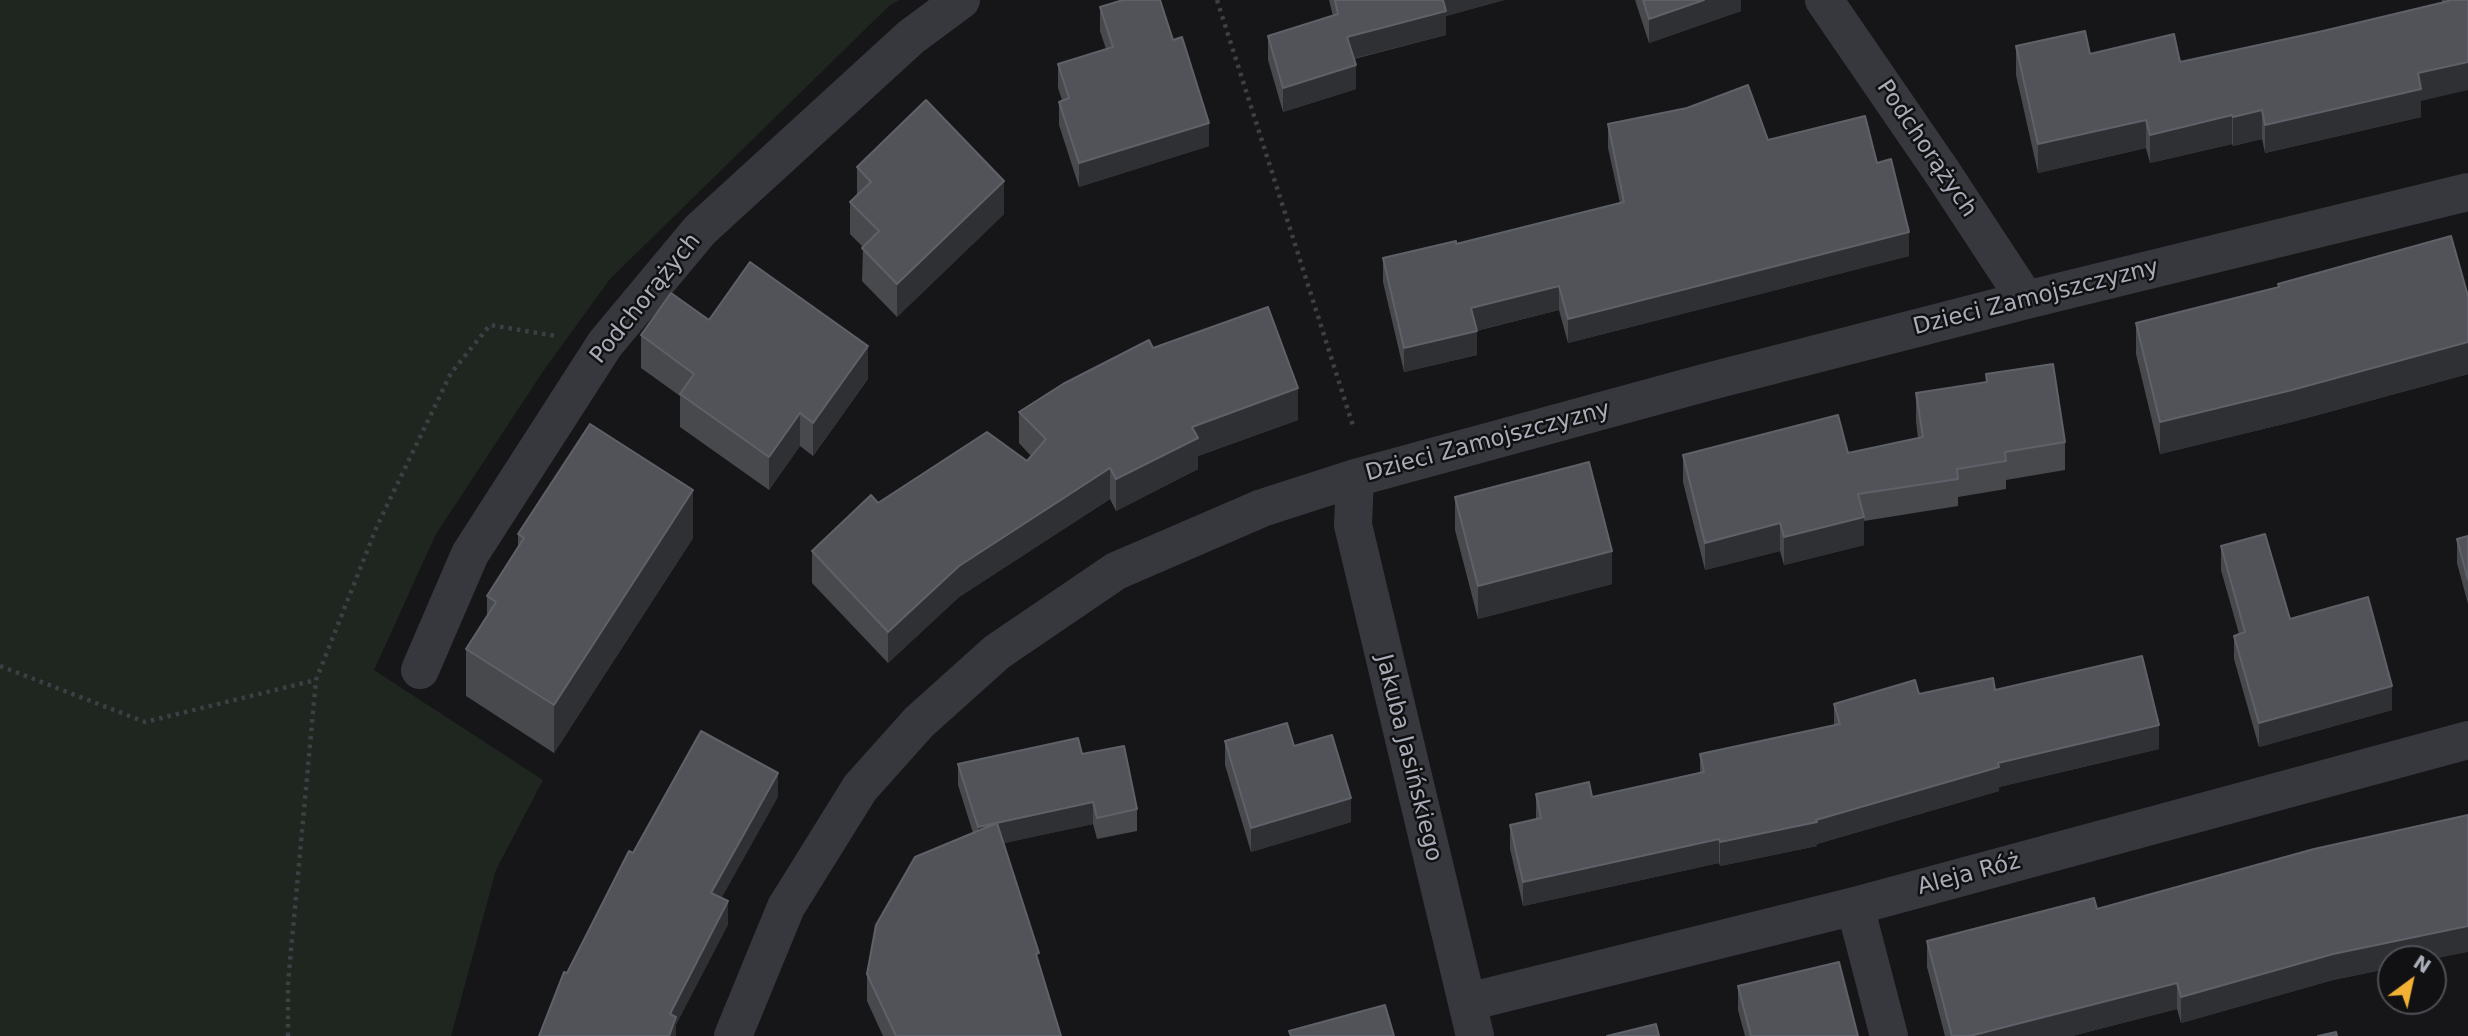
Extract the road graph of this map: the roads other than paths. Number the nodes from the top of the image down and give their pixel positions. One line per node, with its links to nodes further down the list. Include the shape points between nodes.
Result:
1 (961, 0): 6 (street, Podchorążych, via 911,37 701,230 605,344 470,554)
2 (1824, 0): 4 (street, Podchorążych)
3 (2468, 192): 4 (street, Dzieci Zamojszczyzny)
4 (2026, 300): 5 (street, Dzieci Zamojszczyzny)
5 (1355, 478): 9 (street, Jakuba Jasińskiego, via 1353,525); 10 (street, Dzieci Zamojszczyzny, via 1262,508 1116,571 997,652 919,722 860,788 786,907)
6 (420, 670)
7 (2468, 740): 8 (street, Aleja Róż)
8 (1855, 906): 9 (street, Aleja Róż); 11 (street)
9 (1471, 1019)
10 (733, 1036)
11 (1889, 1036)

